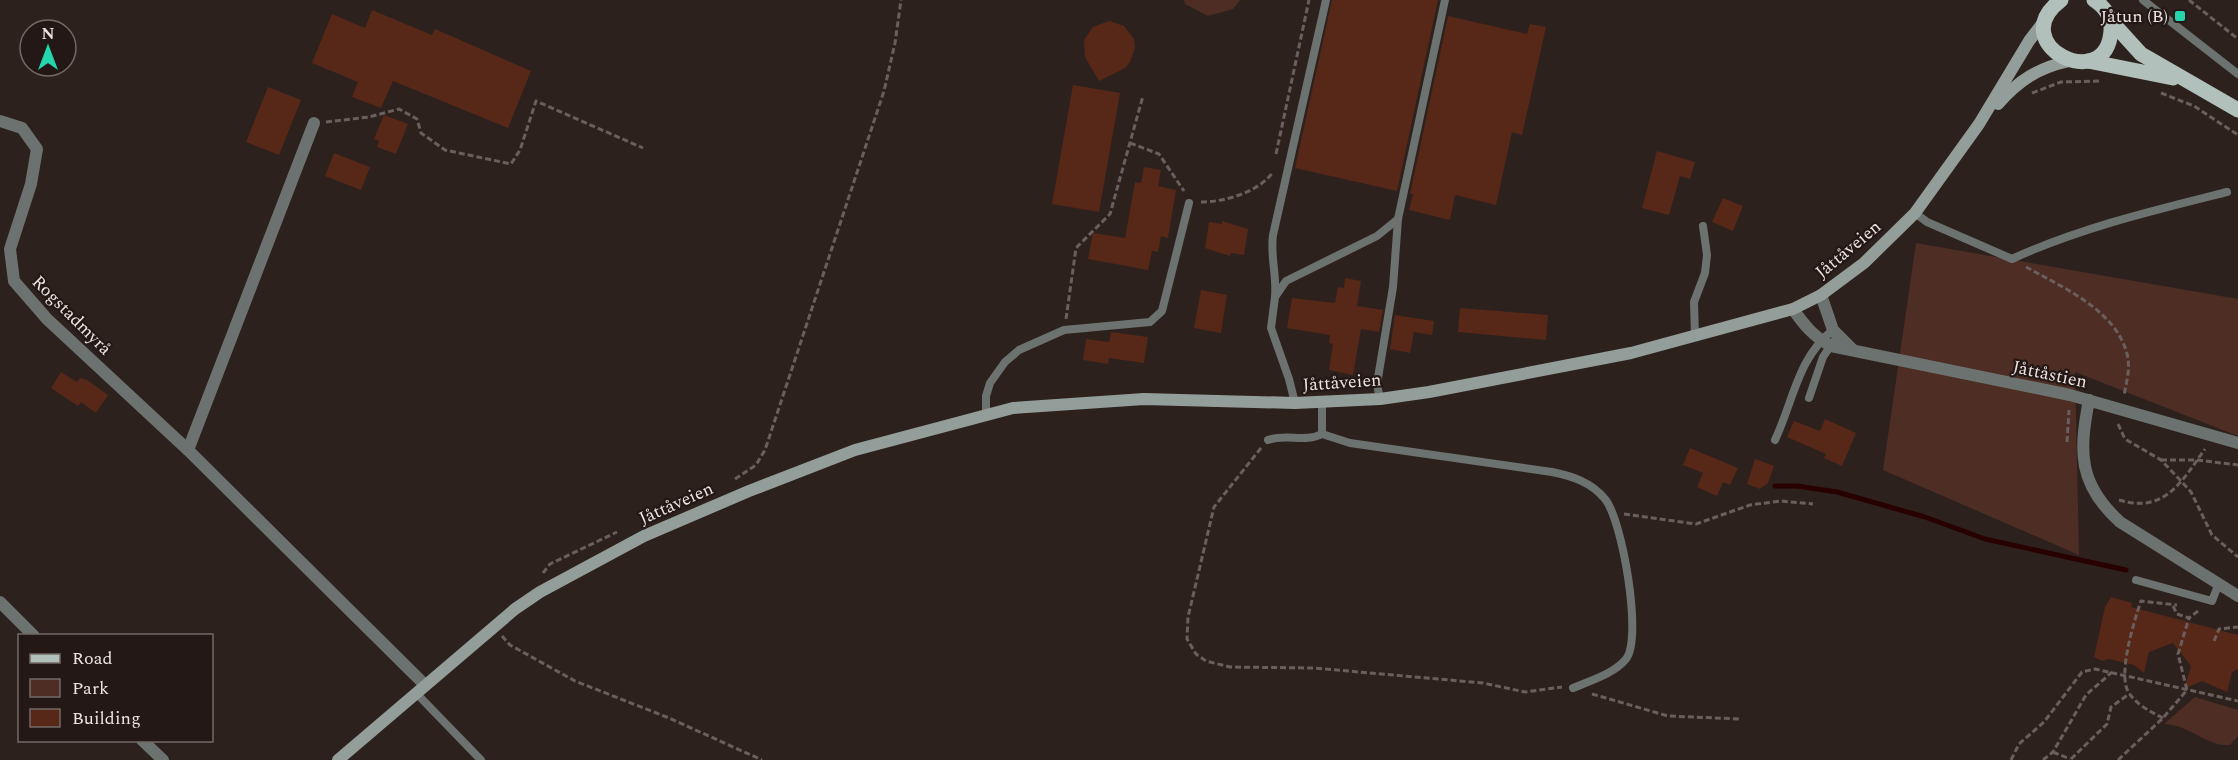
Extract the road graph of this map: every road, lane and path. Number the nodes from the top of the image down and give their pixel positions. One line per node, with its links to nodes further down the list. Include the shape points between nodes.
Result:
1 (901, 0): 56 (path, via 884,91 765,450 756,465)
2 (1309, 0): 28 (path, via 1272,175 1255,188 1216,202)
3 (1326, 0): 34 (lane, via 1273,235)
4 (1445, 0): 30 (lane)
5 (2061, 0): 9 (main road)
6 (2094, 0): 10 (main road, via 2107,12)
7 (2144, 0): 14 (lane)
8 (2189, 0): 11 (path)
9 (2046, 10): 12 (main road, via 2048,44); 23 (main road, Jåttåveien)
10 (2110, 21): 13 (main road, via 2109,42); 15 (main road, via 2141,54)
11 (2238, 39)
12 (2069, 61): 13 (main road); 23 (main road, Jåttåveien, via 2045,67 2012,88)
13 (2088, 61): 15 (main road)
14 (2238, 74)
15 (2188, 81): 20 (main road)
16 (2106, 82): 18 (path, via 2061,82)
17 (2151, 90): 24 (path, via 2194,106)
18 (2028, 95)
19 (1143, 96): 25 (path)
20 (2238, 110)
21 (0, 121): 52 (street, Rogstadmyrå, via 22,128 37,149 31,184 10,249 14,281 47,319)
22 (314, 123): 26 (path, via 369,117 399,109 417,119 421,133 445,150 511,164 520,150 536,101); 52 (street)
23 (1979, 124): 29 (main road, Jåttåveien)
24 (2238, 135)
25 (1130, 143): 28 (path, via 1159,154); 36 (path, via 1110,214 1076,248)
26 (643, 148)
27 (2227, 192): 32 (lane, via 2035,248)
28 (1189, 203): 36 (lane, via 1162,311 1150,322)
29 (1915, 213): 32 (lane); 33 (main road, Jåttåveien, via 1864,262)
30 (1398, 219): 34 (lane, via 1377,236 1286,281); 40 (lane, via 1393,287 1377,384)
31 (1703, 226): 37 (lane, via 1707,255 1694,302)
32 (2012, 259): 45 (path, via 2091,306 2118,335 2128,364)
33 (1821, 295): 35 (main road, Jåttåveien); 38 (street)
34 (1275, 297): 43 (lane, via 1271,328)
35 (1793, 309): 37 (main road, Jåttåveien); 39 (street, Jåttåstien)
36 (1064, 330): 46 (lane, via 1019,350 1005,362 990,383)
37 (1695, 337): 40 (main road, Jåttåveien, via 1608,358)
38 (1834, 337): 39 (street, Jåttåstien); 41 (lane, via 1822,357); 42 (street, Jåttåstien, via 1852,349)
39 (1820, 340): 50 (lane, via 1804,364)
40 (1380, 399): 44 (main road, Jåttåveien)
41 (1809, 399)
42 (2089, 400): 45 (street, Jåttåstien); 64 (street, via 2082,456 2094,492 2120,522)
43 (1294, 403): 44 (main road, Jåttåveien); 46 (main road, Jåttåveien, via 1144,399 1013,408)
44 (1322, 403): 47 (lane)
45 (2120, 408): 48 (street, Jåttåstien); 53 (path, via 2118,429 2125,439)
46 (986, 415): 65 (main road, Jåttåveien, via 855,450 749,490 644,536)
47 (1322, 434): 49 (lane); 60 (lane, via 1350,444 1574,477 1596,490)
48 (2211, 434): 51 (street, Jåttåstien); 54 (path)
49 (1268, 440): 78 (path, via 1214,507 1188,617 1187,639 1196,654 1230,667 1314,668 1484,683 1525,692)
50 (1775, 440)
51 (2238, 442)
52 (188, 450): 79 (street, Rogstadmyrå)
53 (2161, 460): 54 (path); 57 (path)
54 (2197, 460): 55 (path); 57 (path)
55 (2238, 465)
56 (733, 480)
57 (2182, 482): 58 (path, via 2165,498 2154,502 2136,503); 62 (path, via 2212,535)
58 (2111, 497)
59 (1814, 504): 60 (path, via 1780,501 1750,505 1696,524)
60 (1614, 512): 78 (lane, via 1630,606 1631,649 1614,669)
61 (618, 532): 65 (path, via 550,564 542,576)
62 (2238, 557)
63 (2136, 580): 68 (lane)
64 (2219, 583): 66 (street); 68 (lane)
65 (540, 592): 72 (main road, Jåttåveien)
66 (2238, 596)
67 (2140, 601): 77 (path)
68 (2212, 601): 71 (path)
69 (0, 602): 74 (street)
70 (2173, 606): 71 (path, via 2177,614)
71 (2189, 618): 80 (path, via 2178,654)
72 (494, 627): 79 (main road, Jåttåveien); 90 (path, via 510,645 575,681)
73 (2238, 627): 75 (path, via 2218,629)
74 (31, 634)
75 (2214, 641)
76 (2112, 672): 77 (path); 86 (path, via 2086,695); 91 (path, via 2082,672 2044,722 2019,744)
77 (2125, 675): 80 (path); 81 (path)
78 (1573, 688): 84 (path, via 1649,712 1683,718)
79 (420, 689): 88 (main road, Jåttåveien); 89 (lane)
80 (2187, 690): 82 (path); 83 (path)
81 (2129, 694): 83 (path); 93 (path, via 2110,707 2107,724)
82 (2237, 700)
83 (2163, 718): 94 (path)
84 (1741, 719)
85 (143, 742): 87 (street)
86 (2053, 752): 92 (path); 93 (path)
87 (163, 760)
88 (338, 760)
89 (481, 760)
90 (762, 760)
91 (2011, 760)
92 (2043, 760)
93 (2072, 760)
94 (2118, 760)

